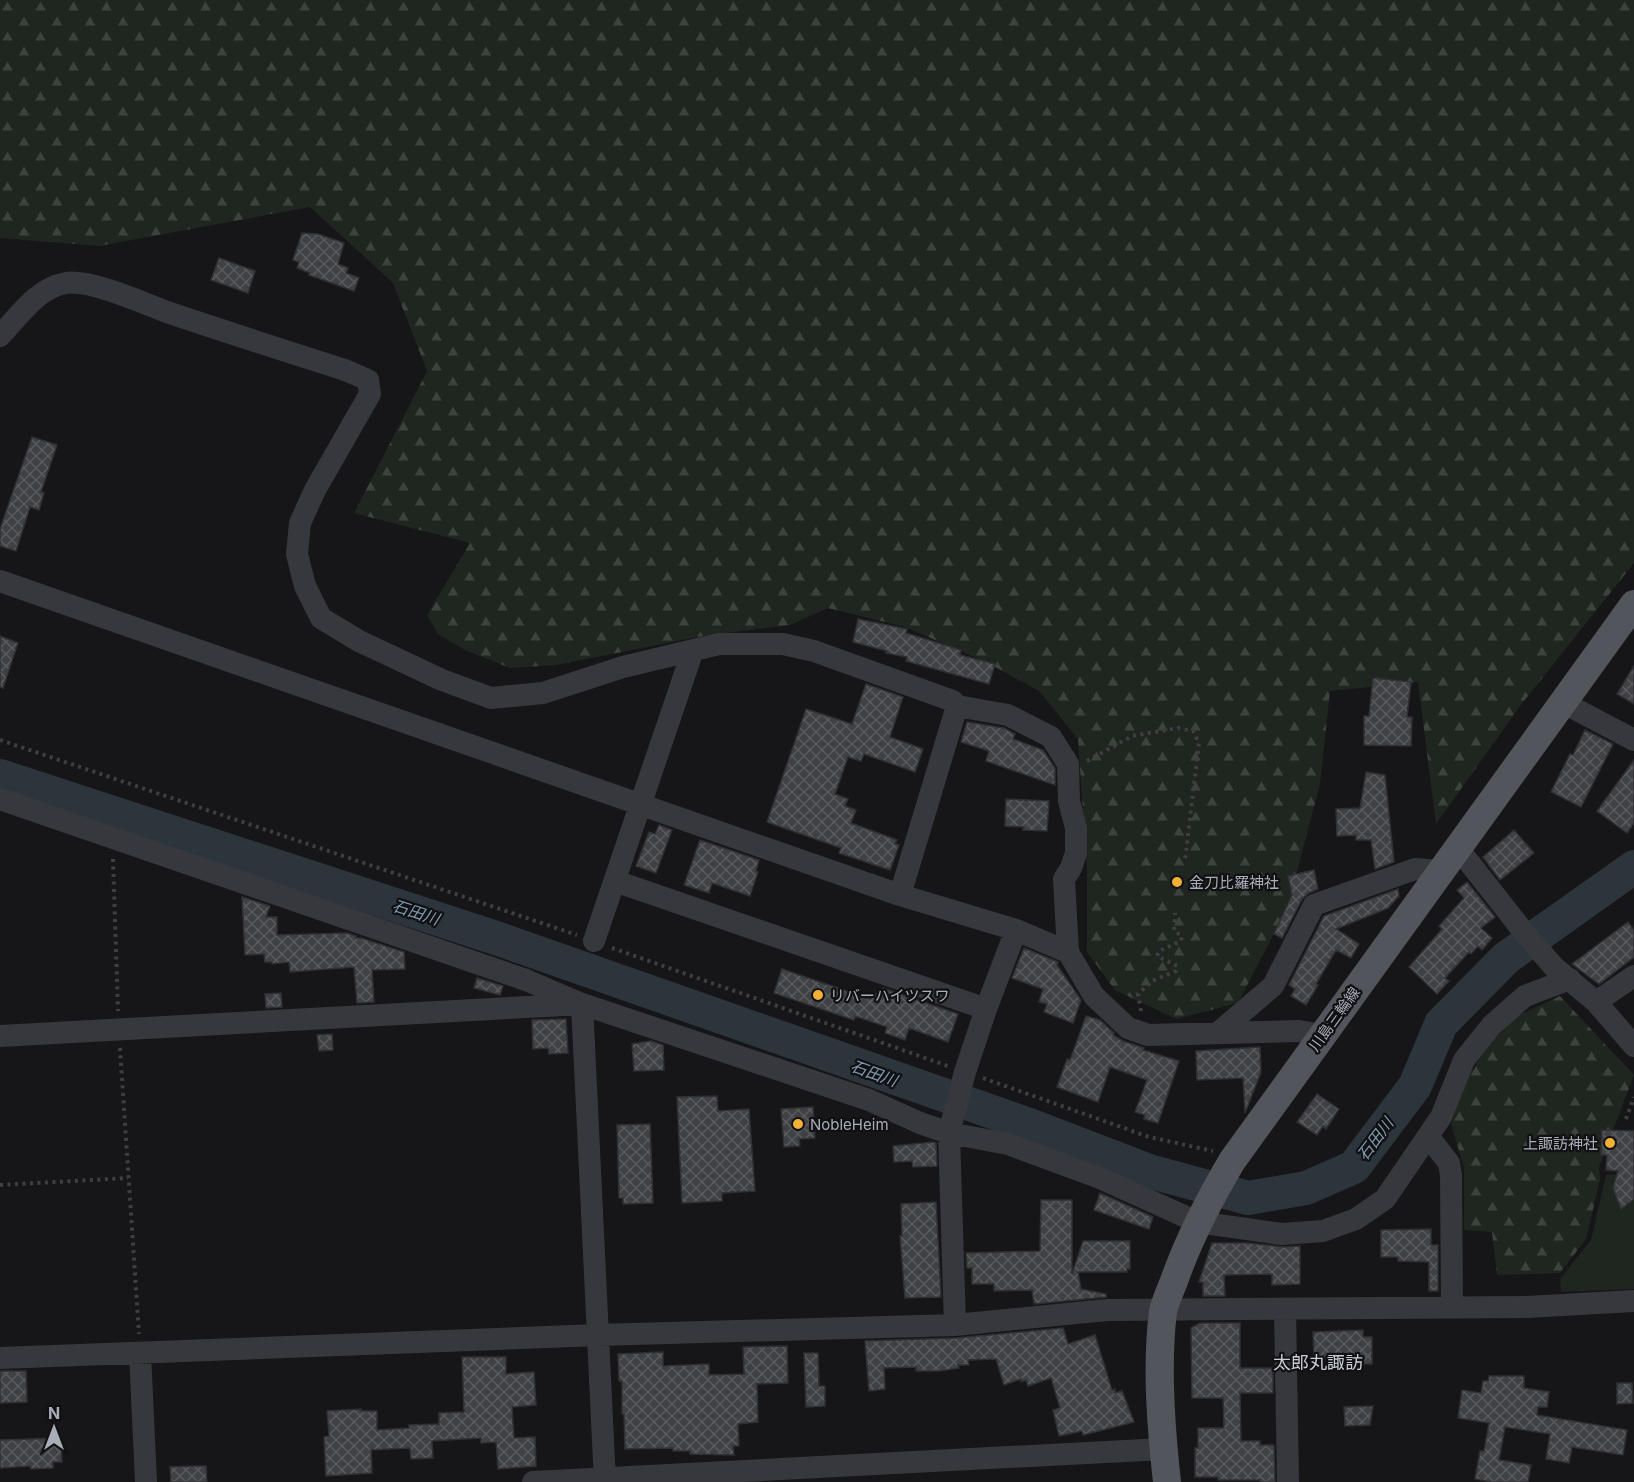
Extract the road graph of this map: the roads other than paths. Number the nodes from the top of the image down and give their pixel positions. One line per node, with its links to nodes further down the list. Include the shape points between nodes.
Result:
1 (0, 336): 4 (street, via 30,302 50,288 68,282 103,288 368,381 370,394 300,523 297,554 305,586 321,618 359,641 442,680 491,698 543,693 622,667)
2 (0, 581): 9 (street)
3 (1634, 604): 5 (main road, 川島三輪線)
4 (693, 650): 6 (street, via 719,644 783,644 813,651 953,701); 9 (street)
5 (1562, 702): 7 (street); 10 (main road, 川島三輪線)
6 (957, 706): 13 (street); 16 (street, via 1008,715 1051,737 1068,764 1069,801 1076,828 1076,853 1064,879)
7 (1634, 740)
8 (0, 799): 20 (street, via 526,980)
9 (641, 806): 12 (street); 13 (street)
10 (1457, 846): 11 (main road, 川島三輪線); 17 (street, via 1527,936)
11 (1440, 871): 22 (street, via 1415,869 1314,904 1274,986); 23 (main road, 川島三輪線)
12 (615, 881): 15 (street); 21 (street)
13 (900, 895): 14 (street)
14 (1016, 930): 16 (street); 21 (street)
15 (594, 941)
16 (1068, 952): 22 (street, via 1094,996 1128,1028 1148,1035)
17 (1562, 973): 19 (street); 27 (street, via 1525,996 1492,1025 1464,1060 1441,1118)
18 (1634, 976): 19 (street)
19 (1596, 1002): 25 (street)
20 (582, 1004): 24 (street); 26 (street, via 868,1100); 34 (street)
21 (986, 1009): 26 (street)
22 (1219, 1032): 23 (street, via 1299,1031)
23 (1322, 1035): 28 (main road, 川島三輪線, via 1234,1159)
24 (0, 1036)
25 (1634, 1046)
26 (949, 1133): 28 (street, via 1008,1144); 33 (street)
27 (1428, 1136): 28 (street, via 1385,1199 1356,1219 1323,1231 1282,1234); 30 (street, via 1449,1163 1451,1174)
28 (1200, 1217): 32 (main road, 川島三輪線)
29 (1634, 1300): 30 (street)
30 (1452, 1307): 31 (street)
31 (1285, 1309): 32 (street); 42 (street)
32 (1164, 1310): 33 (street, via 1107,1310); 37 (main road, 川島三輪線, via 1160,1360)
33 (955, 1325): 34 (street)
34 (598, 1335): 35 (street); 38 (street)
35 (140, 1353): 36 (street); 39 (street)
36 (0, 1358)
37 (1164, 1449): 38 (street); 41 (main road, 川島三輪線)
38 (605, 1480): 40 (street)
39 (146, 1482)
40 (533, 1482)
41 (1167, 1482)
42 (1288, 1482)

